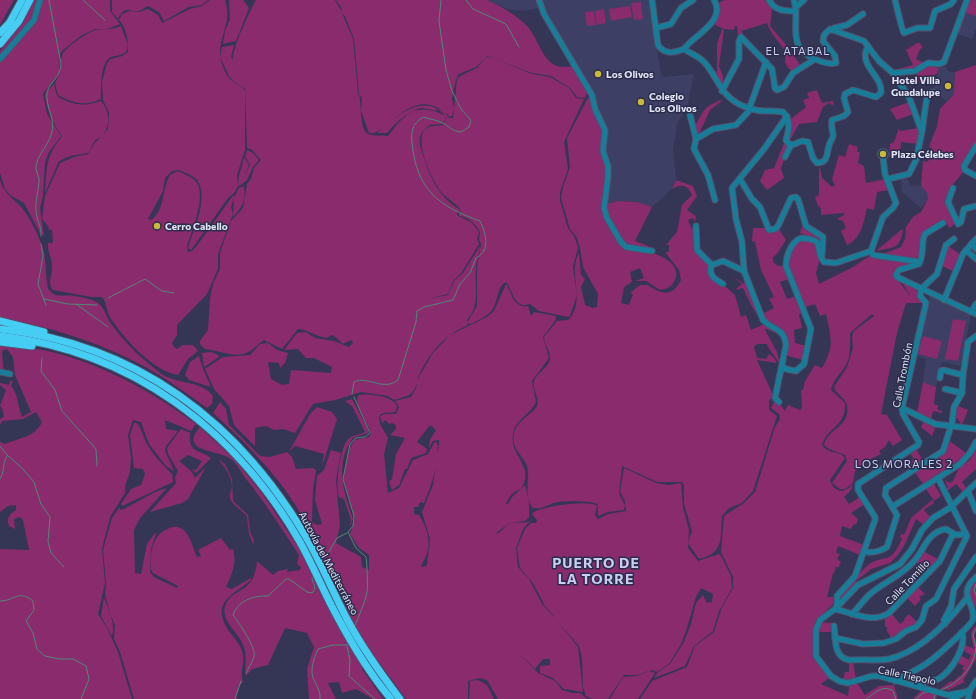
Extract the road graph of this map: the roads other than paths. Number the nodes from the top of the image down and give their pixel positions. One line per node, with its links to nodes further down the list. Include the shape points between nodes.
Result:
1 (22, 0): 19 (highway, via 10,22)
2 (40, 0): 24 (street, via 34,20)
3 (539, 0): 54 (street, via 544,14 590,90 594,109 605,130 603,151 608,166 604,208 607,218 626,247)
4 (652, 0): 17 (street)
5 (693, 0): 17 (street, via 681,8 671,24)
6 (714, 0): 23 (street, via 717,11 714,20)
7 (769, 0): 14 (street, via 774,8 785,11)
8 (794, 0): 14 (street)
9 (804, 0): 14 (street)
10 (894, 0): 11 (street, via 904,33 917,28 930,28 935,11)
11 (954, 0)
12 (967, 0): 28 (street, via 944,62 928,63 915,71)
13 (29, 3): 21 (highway)
14 (796, 9): 25 (street, via 796,39 804,51)
15 (863, 14): 16 (street)
16 (847, 24): 18 (street); 20 (street)
17 (656, 28): 23 (street, via 658,45 664,51 673,53)
18 (832, 30): 20 (street); 25 (street, via 826,31 823,41 833,52 837,62 830,64)
19 (0, 33)
20 (844, 34): 22 (street, via 864,41)
21 (0, 44)
22 (868, 46): 27 (street, via 879,61); 37 (street, via 865,57 880,86 879,96 873,97 853,90 845,94 848,112 832,120 832,139 827,157 821,163 815,162 808,142 802,141)
23 (684, 49): 30 (street, via 704,62)
24 (0, 59)
25 (815, 59): 26 (street, via 793,73 780,90 775,88 772,69)
26 (766, 62): 30 (street, via 741,37 739,59); 32 (street)
27 (893, 73): 28 (street); 29 (street)
28 (901, 73): 29 (street)
29 (898, 80): 35 (street, via 909,97)
30 (722, 91): 32 (street, via 738,104)
31 (933, 92): 35 (street, via 929,93 927,98)
32 (749, 108): 34 (street, via 768,113 783,112); 36 (street, via 736,125 713,129)
33 (690, 115): 36 (street)
34 (787, 116): 37 (street, via 789,126 786,140); 42 (street)
35 (922, 132): 43 (street, via 916,160 909,174)
36 (696, 139): 45 (street, via 694,149 708,175)
37 (791, 145): 39 (street)
38 (976, 146): 41 (street, via 964,166 965,170)
39 (785, 157)
40 (883, 157): 43 (street)
41 (976, 176)
42 (740, 179): 56 (street, via 760,207 769,230 778,226 791,198 796,197 806,226 823,237); 60 (street, via 732,188 742,242)
43 (888, 179): 55 (street, via 895,205 883,217)
44 (953, 188): 46 (street, via 948,202 958,224 961,222 964,209)
45 (715, 200)
46 (976, 206)
47 (943, 223): 58 (street, via 924,234 924,252)
48 (696, 226): 59 (street, via 697,250)
49 (954, 239): 62 (street, via 946,245 937,274)
50 (976, 239): 51 (street)
51 (971, 244): 52 (street); 53 (street)
52 (976, 249)
53 (966, 250): 57 (street); 63 (street)
54 (652, 251)
55 (871, 251): 56 (street, via 836,263 824,262); 58 (street, via 876,257)
56 (821, 258): 73 (street, via 819,243 816,240 801,238 795,242 787,256 788,271 809,320 811,334 803,366 796,371)
57 (976, 259)
58 (920, 262): 62 (street, via 916,266 899,270 896,275 899,279)
59 (712, 265): 60 (street, via 723,261); 61 (street, via 711,274)
60 (744, 271): 73 (street, via 763,320 782,332 785,338)
61 (723, 284)
62 (921, 289): 63 (street); 81 (street, Calle Trombón, via 920,296 926,303)
63 (944, 300): 65 (street)
64 (976, 304): 65 (street)
65 (973, 313)
66 (0, 321): 71 (highway, via 81,343)
67 (0, 329): 71 (highway, Autovía del Mediterráneo, via 55,339)
68 (0, 336): 72 (highway, Autovía del Mediterráneo)
69 (976, 336): 76 (street, via 968,342)
70 (0, 342): 72 (highway)
71 (90, 350): 103 (highway, Autovía del Mediterráneo, via 131,367 168,388 224,431 246,453 281,495 307,538)
72 (76, 353): 103 (highway, Autovía del Mediterráneo, via 115,368 165,395 206,426 240,457 259,480 300,542 337,617)
73 (782, 366): 80 (street, via 775,398)
74 (0, 372): 75 (street)
75 (10, 374)
76 (963, 375): 77 (street, via 943,370); 79 (street)
77 (940, 378)
78 (945, 389): 79 (street)
79 (962, 393): 82 (street, via 954,407)
80 (779, 402)
81 (902, 408): 82 (street, via 935,424); 93 (street, Calle Trombón, via 919,442 858,484 858,490 875,517)
82 (951, 425): 83 (street); 88 (street, via 943,451 886,488 885,495)
83 (976, 429)
84 (976, 442): 85 (street, via 965,460)
85 (938, 478): 88 (street); 89 (street)
86 (976, 483): 87 (street)
87 (968, 491): 89 (street); 90 (street)
88 (892, 507): 93 (street, via 897,517 887,547 883,550)
89 (951, 507): 92 (street); 97 (street, via 933,518 922,530 900,564 858,585)
90 (976, 511)
91 (953, 534): 92 (street); 98 (street, via 946,529 935,533 909,567 870,595); 98 (street, Calle Tomillo, via 940,561 890,613 876,618)
92 (966, 534): 102 (street, via 936,599 926,606 922,620 916,627 884,643 863,644)
93 (864, 552): 97 (street, Calle Trombón, via 855,576 837,596)
94 (976, 557): 99 (street, via 954,589)
95 (976, 577): 96 (street, via 968,586)
96 (967, 598): 99 (street); 101 (street, via 974,616 970,625)
97 (836, 607): 98 (street, Calle Tomillo); 104 (street, Calle Tiepolo, via 821,618 818,624 817,660 831,676 842,683 851,683 872,676)
98 (852, 614)
99 (945, 624): 102 (street, via 909,652 885,659 844,659 837,651)
100 (834, 626): 102 (street)
101 (962, 632): 104 (street, via 930,662); 106 (street, via 963,645 947,672 936,680)
102 (835, 638)
103 (368, 662): 108 (highway, Autovía del Mediterráneo); 109 (highway, Autovía del Mediterráneo)
104 (895, 681): 106 (street, Calle Tiepolo)
105 (976, 682): 107 (street)
106 (915, 684): 107 (street, Calle Tiepolo, via 948,695)
107 (967, 691): 110 (street); 111 (street)
108 (391, 699)
109 (400, 699)
110 (952, 699)
111 (968, 699)

